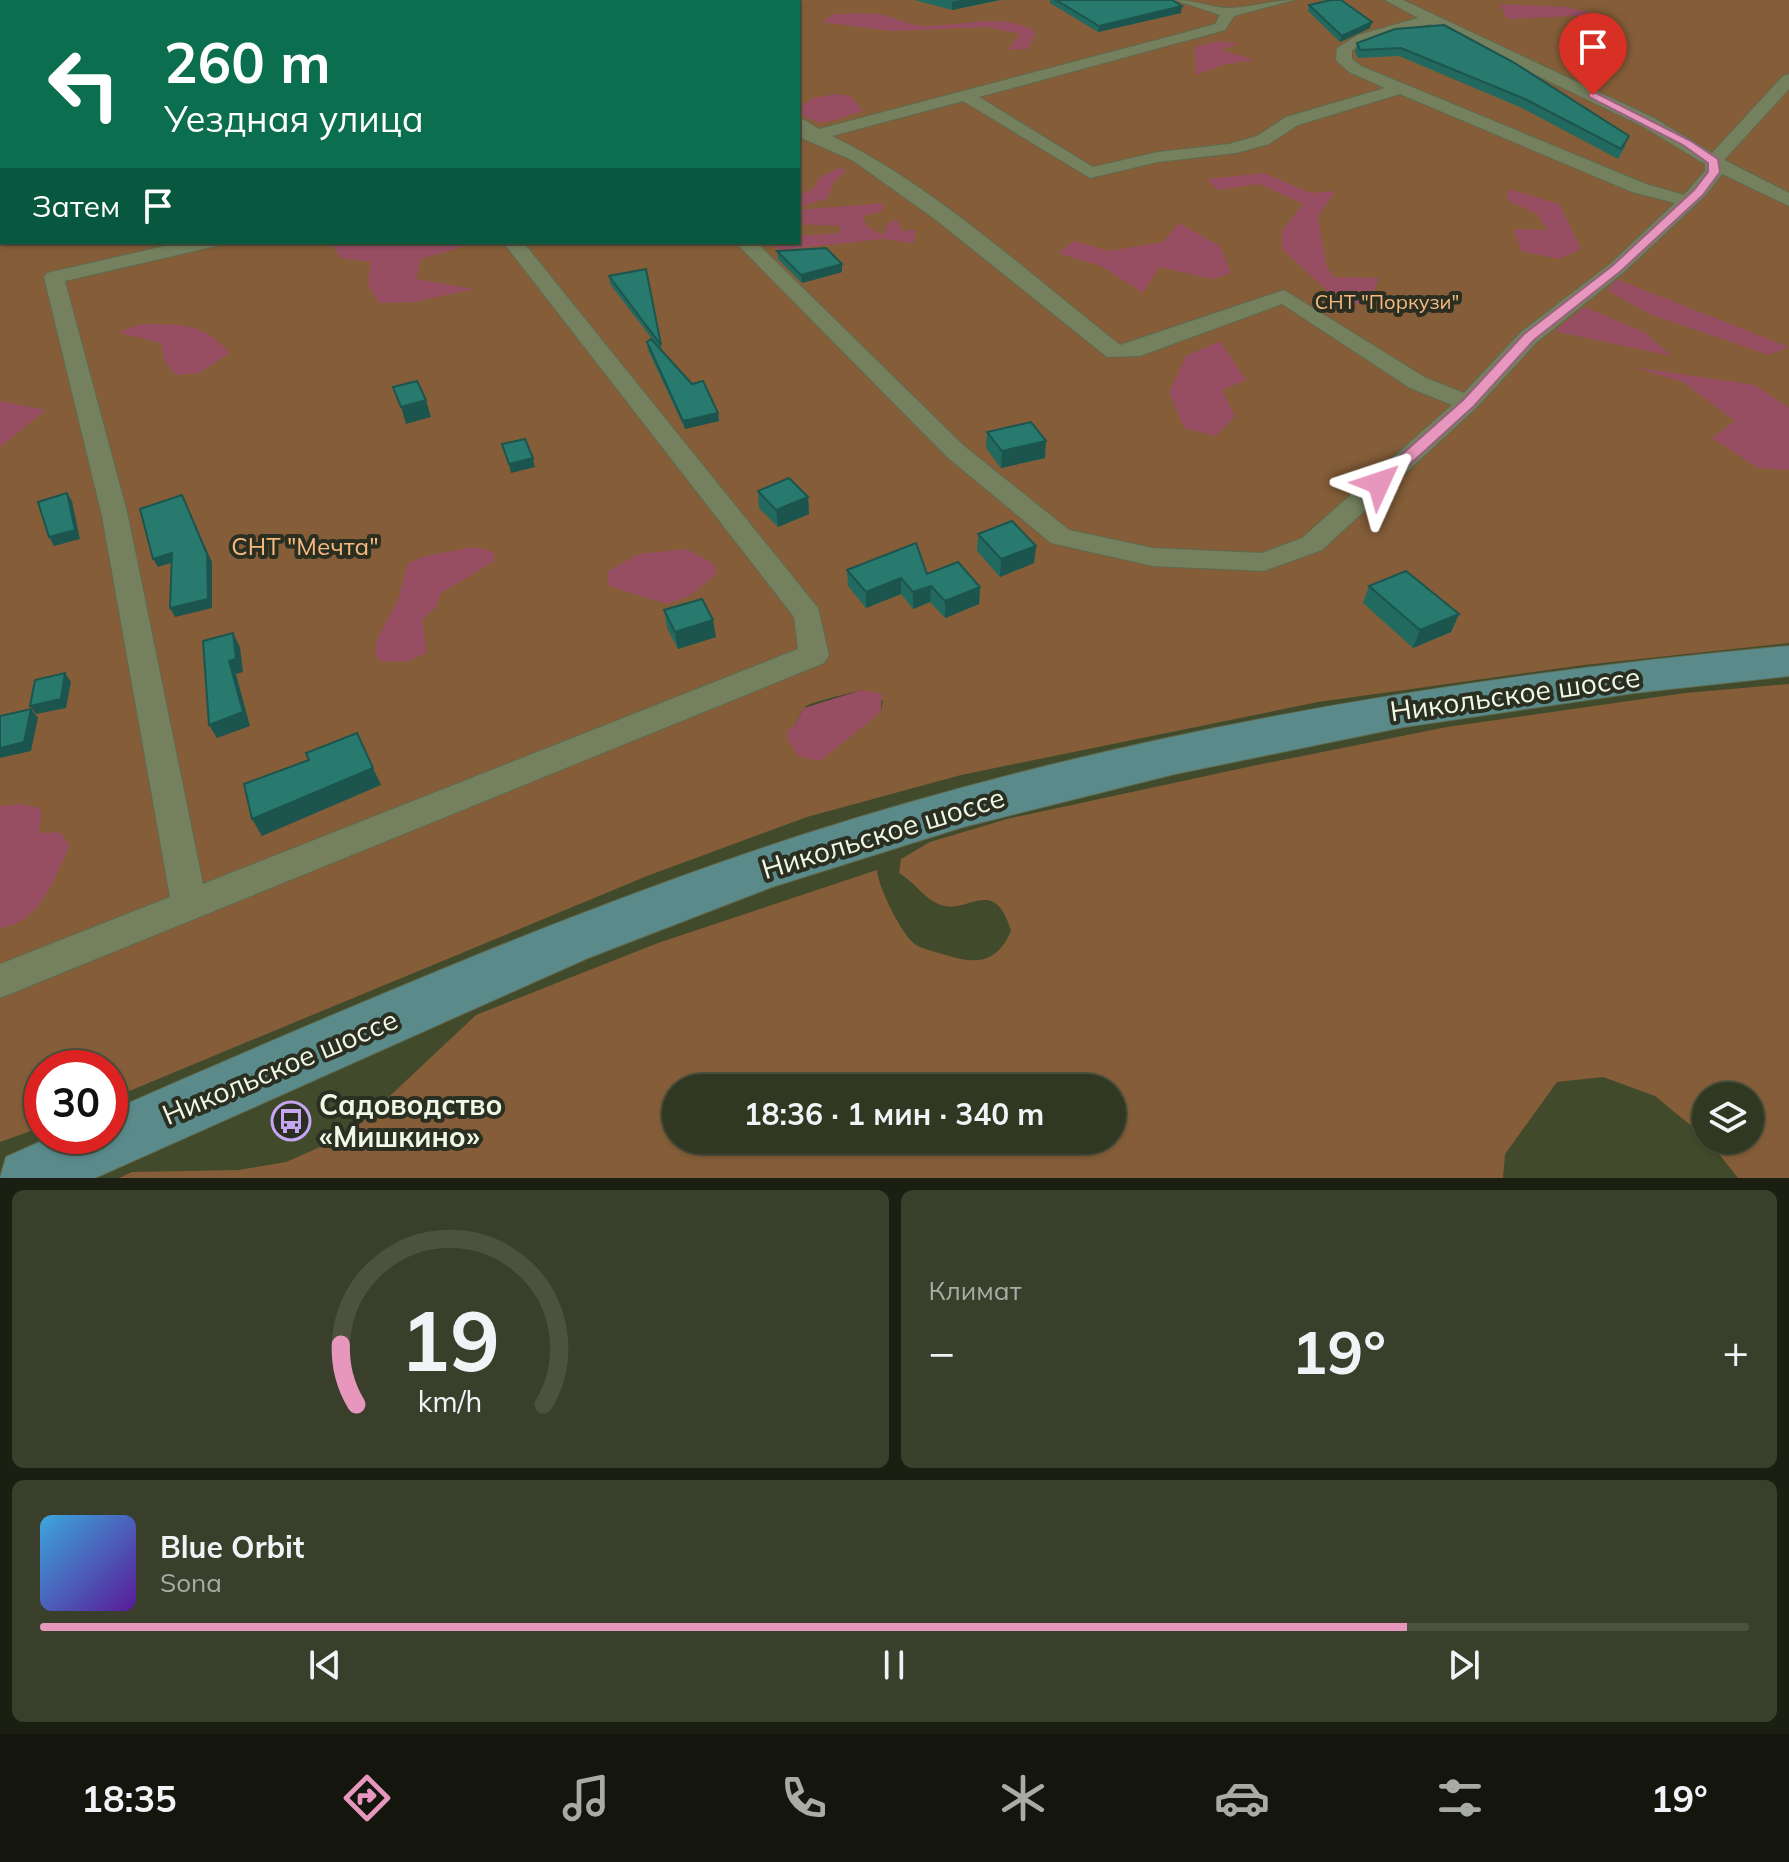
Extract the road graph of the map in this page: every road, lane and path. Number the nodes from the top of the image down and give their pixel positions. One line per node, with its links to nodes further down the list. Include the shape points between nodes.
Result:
1 (1182, 0): 4 (street)
2 (1287, 0): 4 (street)
3 (1392, 0): 5 (street)
4 (1229, 13): 8 (street, via 1220,27)
5 (1435, 18): 7 (street, via 1345,48 1344,60 1355,69); 10 (street, via 1648,122)
6 (1789, 79): 10 (street)
7 (1401, 88): 8 (street, via 1292,121 1263,140 1090,173); 12 (street, via 1639,188)
8 (966, 96): 9 (street)
9 (807, 137): 16 (street, via 858,156 1115,352 1132,351 1284,296 1418,383)
10 (1714, 161): 11 (street); 12 (street, via 1714,172)
11 (1789, 200)
12 (1687, 201): 16 (street, via 1617,268 1529,337)
13 (200, 244): 18 (street, via 54,277 115,516)
14 (515, 244): 18 (street, via 808,615 814,655)
15 (747, 244): 16 (street, via 955,451 1060,537 1153,557 1264,562 1312,544)
16 (1468, 403)
17 (1789, 661): 20 (main road, Никольское шоссе, via 1590,681 1372,715 1014,792 880,831 608,927)
18 (189, 904): 19 (street)
19 (0, 981)
20 (27, 1178)

